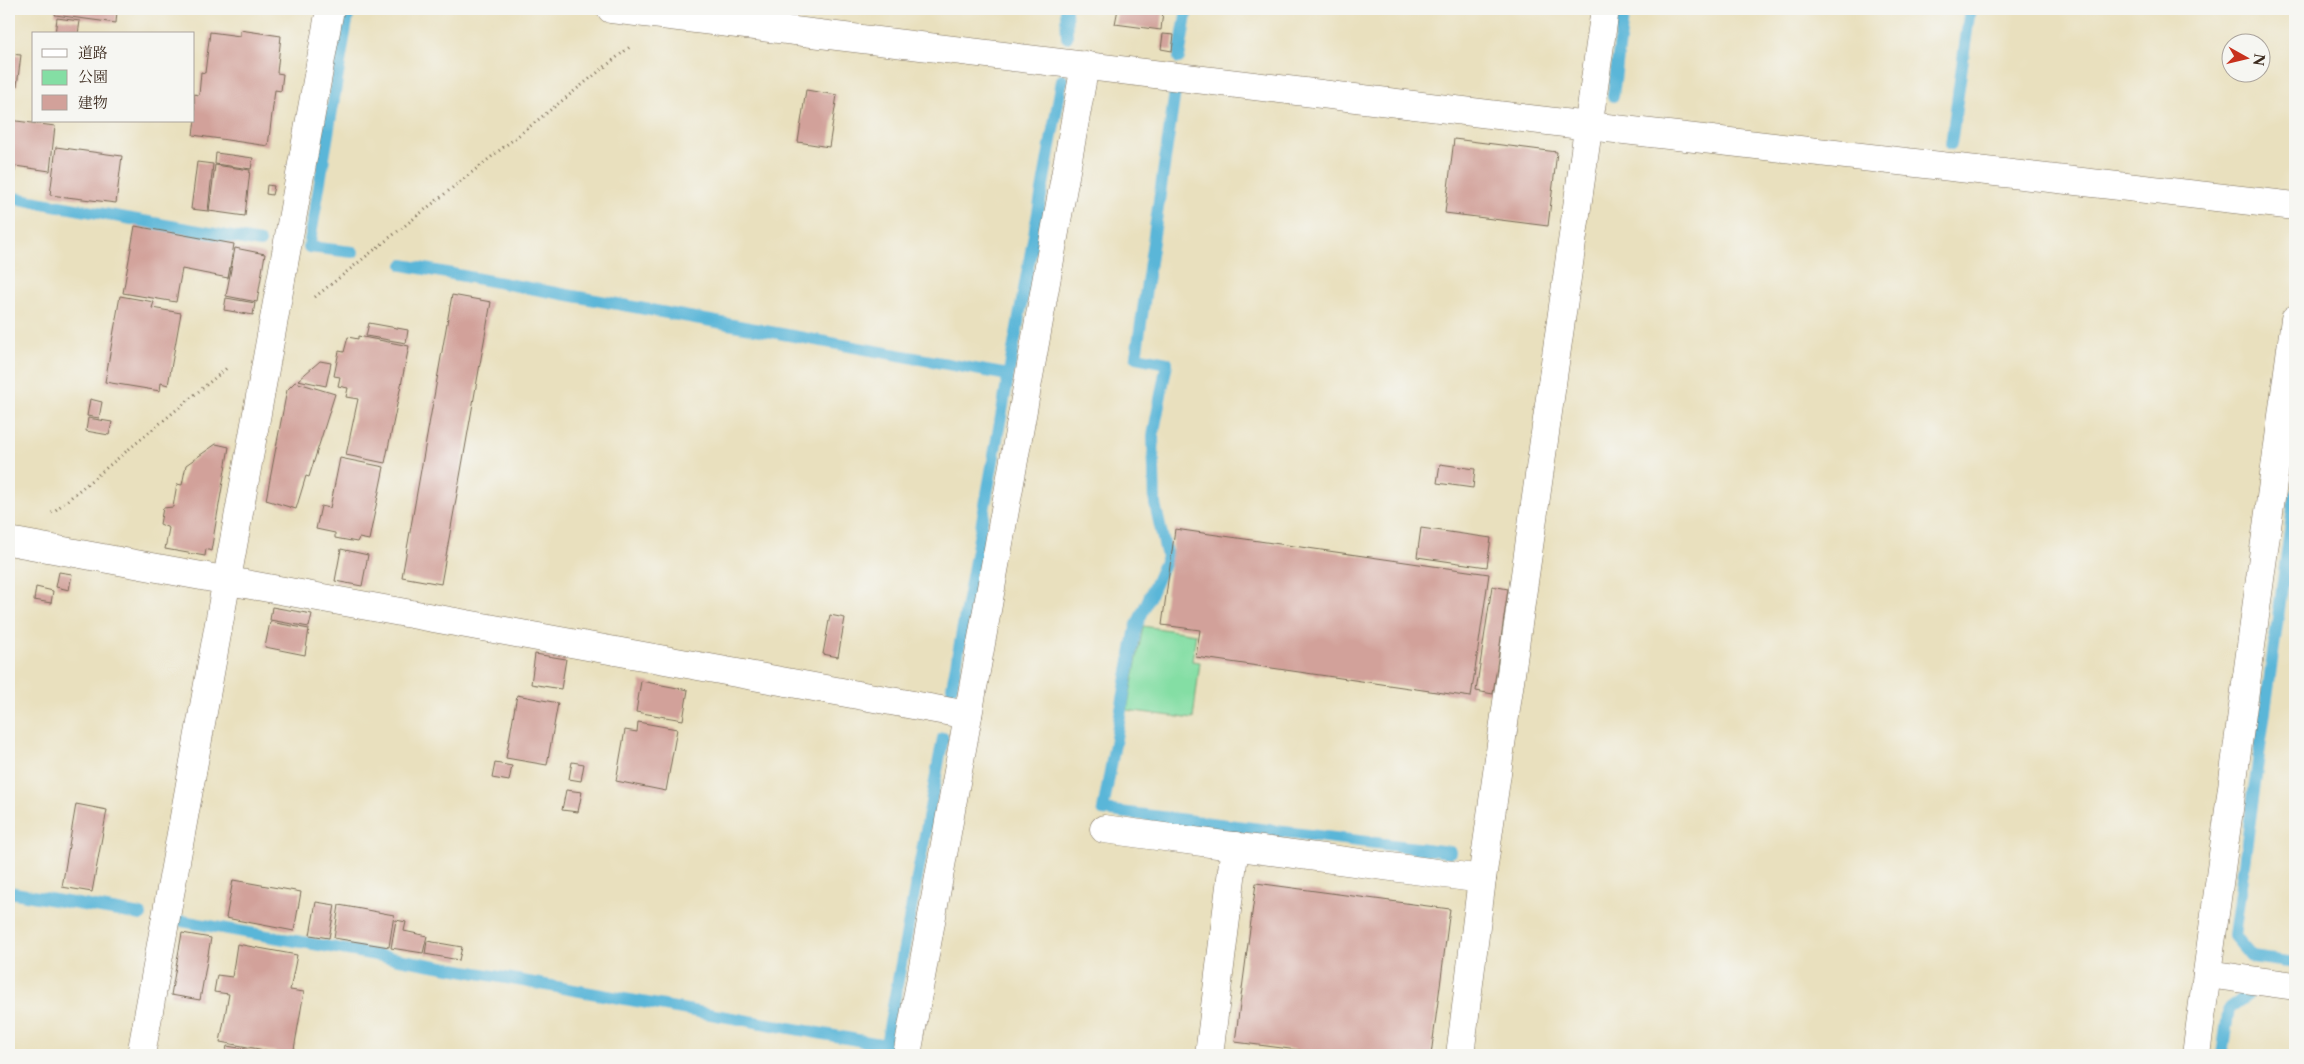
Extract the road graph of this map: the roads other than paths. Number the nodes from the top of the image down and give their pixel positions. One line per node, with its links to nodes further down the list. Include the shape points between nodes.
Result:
1 (330, 9): 9 (street)
2 (611, 9): 4 (street)
3 (1605, 9): 5 (street)
4 (1085, 65): 5 (street); 10 (street)
5 (1590, 126): 6 (street); 13 (street)
6 (2295, 206)
7 (2295, 319): 14 (street)
8 (13, 542): 9 (street)
9 (228, 580): 10 (street); 16 (street)
10 (968, 715): 17 (street)
11 (1104, 829): 12 (street)
12 (1235, 846): 13 (street); 18 (street)
13 (1482, 879): 19 (street)
14 (2207, 974): 15 (street); 20 (street)
15 (2295, 986)
16 (141, 1055)
17 (907, 1055)
18 (1209, 1055)
19 (1460, 1055)
20 (2196, 1055)

